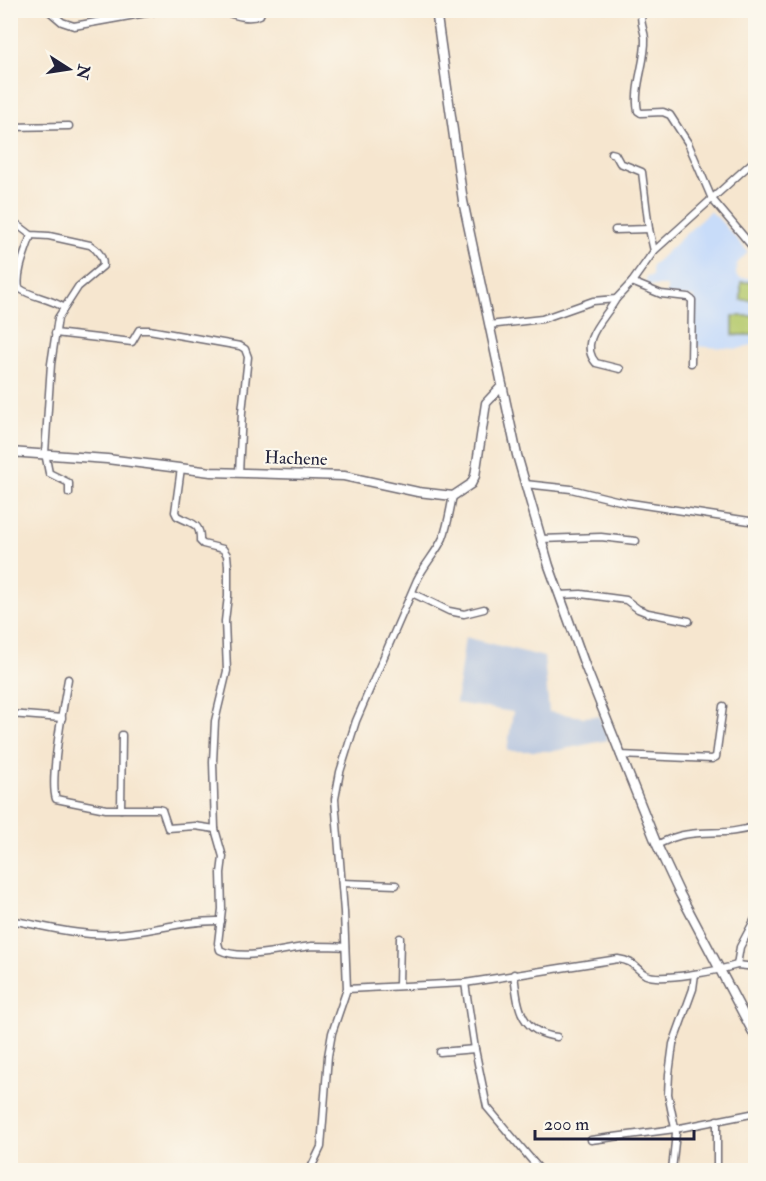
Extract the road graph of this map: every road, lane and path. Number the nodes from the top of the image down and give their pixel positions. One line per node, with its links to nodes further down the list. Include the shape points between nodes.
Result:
1 (48, 10): 2 (street, via 74,26)
2 (163, 10)
3 (219, 10): 4 (street, via 239,17 254,17)
4 (262, 10)
5 (436, 10): 21 (main road, via 462,201)
6 (642, 10): 11 (street, via 645,40 638,111 670,115 688,143)
7 (69, 126): 8 (street)
8 (10, 128)
9 (611, 153): 13 (street, via 620,163 642,172)
10 (756, 159): 11 (street)
11 (712, 199): 16 (street); 17 (street)
12 (10, 219): 15 (street)
13 (649, 229): 14 (street); 16 (street)
14 (615, 230)
15 (32, 235): 20 (street, via 22,263 19,288); 20 (street, via 90,245 100,255 103,266 78,287)
16 (654, 251): 18 (street)
17 (756, 251)
18 (632, 282): 19 (street); 23 (street, via 661,294 692,300)
19 (616, 299): 21 (street, via 593,301 542,319); 24 (street, via 596,327 589,353 596,363)
20 (63, 307): 22 (street)
21 (489, 325): 25 (main road)
22 (55, 333): 27 (street); 29 (street, via 132,342 139,330 149,330 245,349 248,357)
23 (691, 363)
24 (620, 369)
25 (502, 386): 30 (main road); 32 (main road, via 486,403 475,476 471,484)
26 (10, 452): 27 (main road, Hachene)
27 (45, 453): 28 (main road, Hachene); 31 (street, via 49,473 69,483)
28 (181, 468): 29 (main road, Hachene); 48 (street, via 177,516 198,526 203,544 223,549 227,555 227,671 215,721)
29 (240, 473): 32 (main road, Hachene, via 344,476 418,492)
30 (525, 484): 33 (street); 34 (main road)
31 (69, 494)
32 (453, 495): 36 (street, via 444,536 424,565)
33 (756, 522)
34 (541, 539): 35 (street, via 601,537); 37 (main road)
35 (636, 541)
36 (412, 593): 38 (street, via 449,611 464,614); 50 (street, via 356,721 340,772 335,800)
37 (560, 595): 39 (street, via 626,600 648,613); 45 (main road)
38 (484, 609)
39 (689, 621)
40 (68, 679): 43 (street)
41 (723, 706): 45 (street, via 716,757 712,759)
42 (10, 714): 43 (street)
43 (62, 718): 46 (street, via 56,799)
44 (122, 735): 46 (street)
45 (621, 754): 49 (main road)
46 (121, 809): 48 (street, via 162,810 168,828)
47 (756, 826): 49 (street, via 717,834 676,836)
48 (215, 829): 54 (street, via 223,858)
49 (657, 844): 59 (main road)
50 (342, 883): 51 (street); 56 (street)
51 (396, 885)
52 (756, 916): 57 (street, via 740,947)
53 (10, 920): 54 (street, via 92,935)
54 (221, 921): 56 (street, via 218,943 225,953)
55 (400, 938): 63 (street)
56 (345, 947): 64 (street)
57 (737, 965): 58 (street); 59 (street)
58 (756, 967)
59 (720, 970): 61 (street); 66 (main road)
60 (514, 974): 61 (street, via 618,959 631,962 648,975); 62 (street); 65 (street, via 522,1016 534,1031)
61 (695, 974): 71 (street, via 671,1055 668,1094)
62 (465, 983): 63 (street); 67 (street)
63 (399, 985): 64 (street)
64 (347, 989): 73 (street, via 328,1056 321,1147)
65 (557, 1037)
66 (756, 1038)
67 (475, 1049): 68 (street); 74 (street, via 487,1107)
68 (440, 1052)
69 (756, 1113): 70 (street)
70 (717, 1120): 71 (street); 76 (street)
71 (675, 1130): 72 (street); 75 (street)
72 (591, 1140)
73 (310, 1170)
74 (540, 1170)
75 (672, 1170)
76 (717, 1170)

